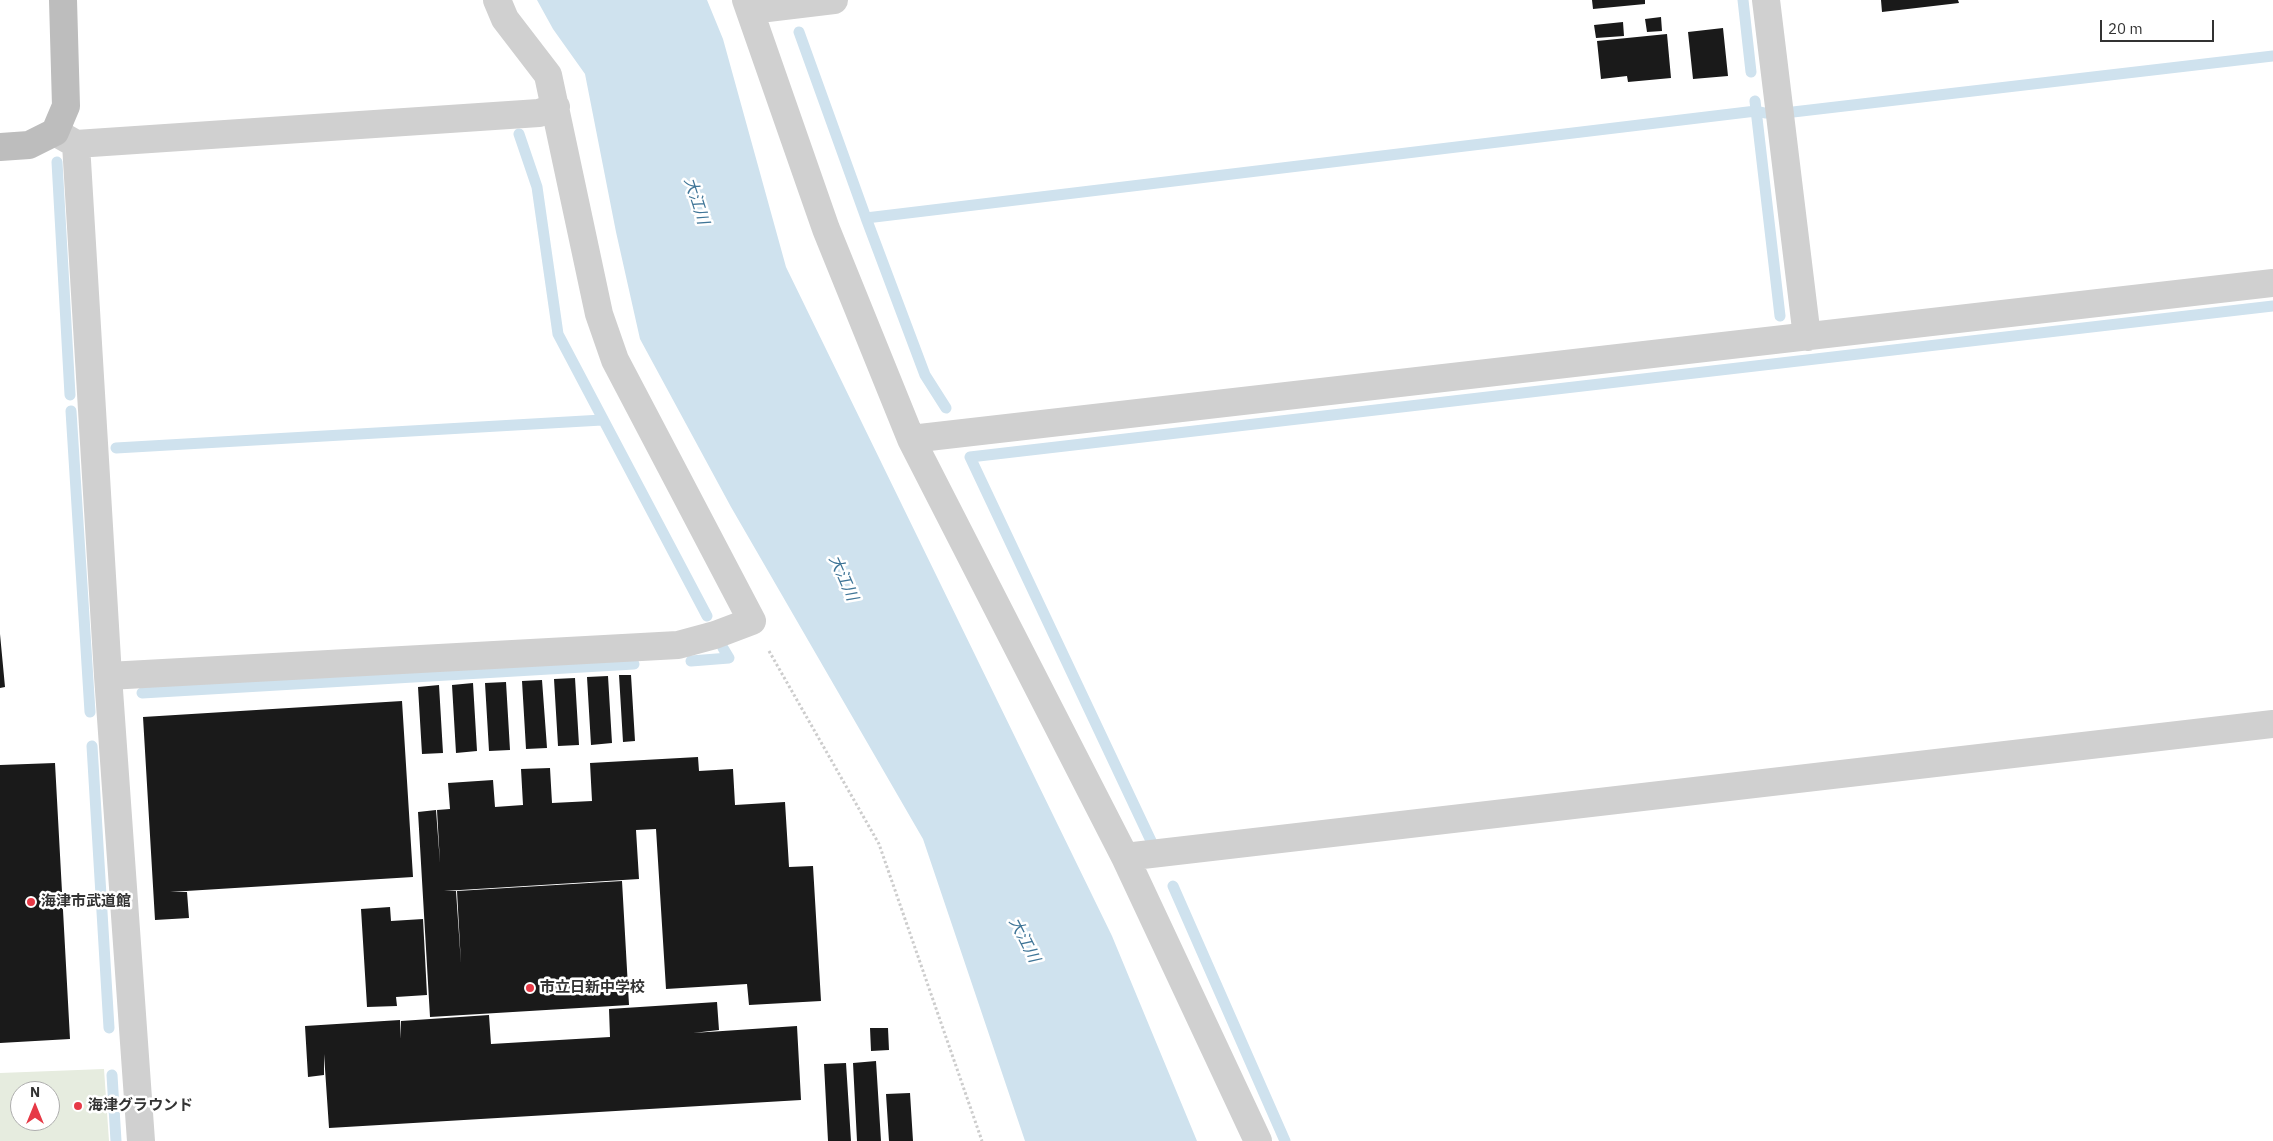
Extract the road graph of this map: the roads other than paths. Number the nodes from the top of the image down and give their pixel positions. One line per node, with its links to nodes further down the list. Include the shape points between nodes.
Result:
1 (63, 0): 7 (street)
2 (497, 0): 6 (street, via 505,19 548,75)
3 (834, 0): 5 (street)
4 (1766, 0): 10 (street)
5 (748, 5): 11 (street, via 826,229)
6 (556, 107): 7 (street, via 539,113); 12 (street, via 598,314 614,360 752,621 678,644)
7 (66, 138): 8 (street); 12 (street)
8 (0, 147)
9 (2273, 283): 10 (street)
10 (1807, 337): 11 (street)
11 (911, 439): 14 (street)
12 (108, 676): 15 (street)
13 (2273, 724): 14 (street)
14 (1125, 857): 16 (street)
15 (141, 1141)
16 (1258, 1141)

